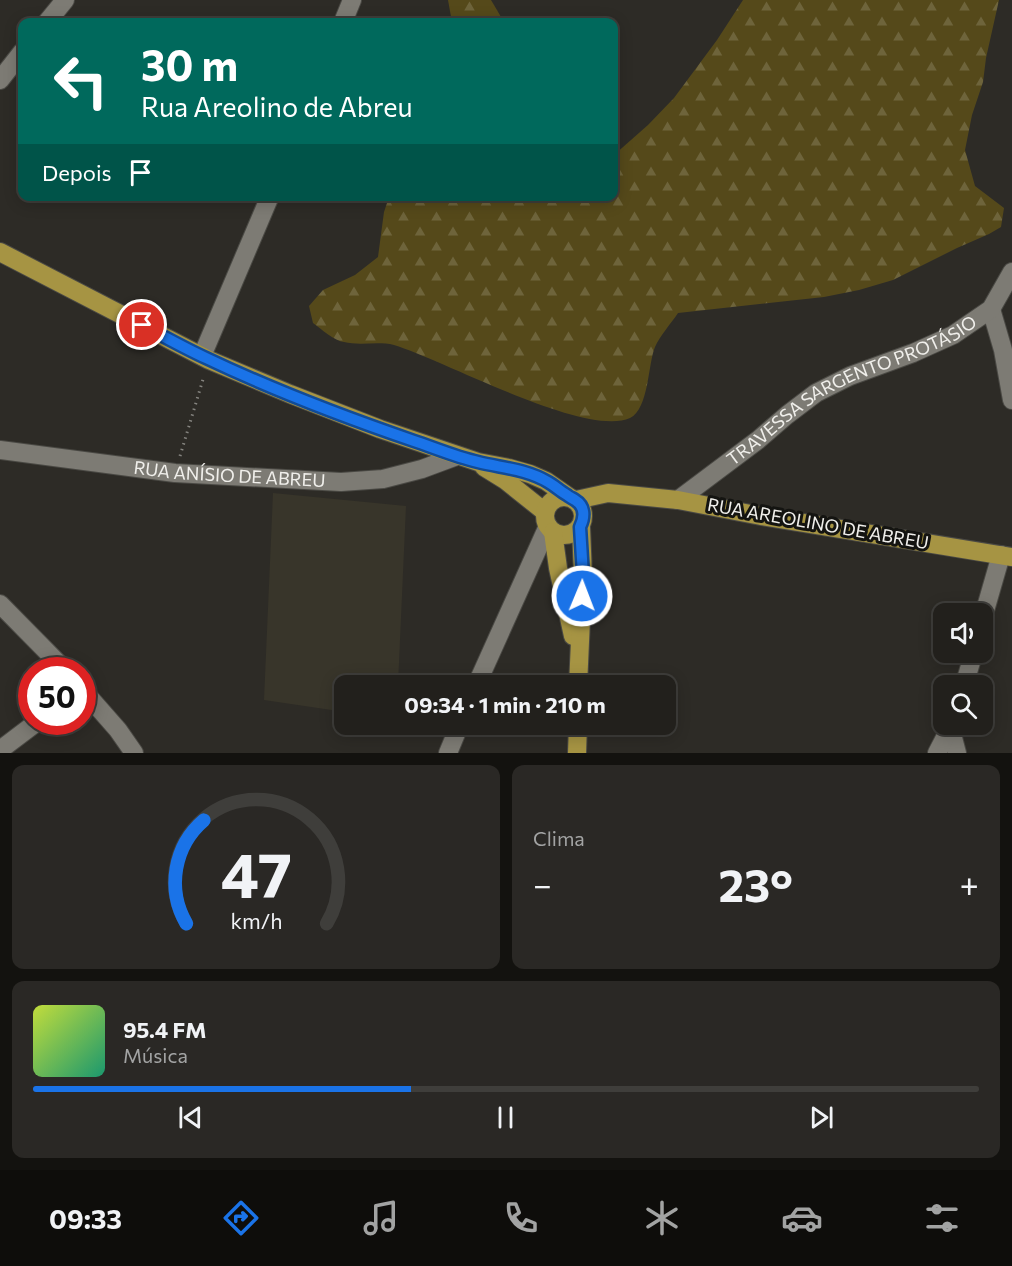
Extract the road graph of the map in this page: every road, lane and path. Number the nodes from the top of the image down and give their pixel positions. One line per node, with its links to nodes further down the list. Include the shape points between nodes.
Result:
1 (66, 0): 3 (street)
2 (352, 0): 4 (street)
3 (50, 18)
4 (345, 18)
5 (18, 57): 6 (street)
6 (0, 80)
7 (268, 201): 11 (street)
8 (0, 252): 11 (main road)
9 (1012, 272): 10 (street, TRAVESSA SARGENTO PROTÁSIO)
10 (992, 309): 12 (street); 17 (street, TRAVESSA SARGENTO PROTÁSIO, via 953,335 816,393)
11 (206, 358): 14 (main road); 16 (path)
12 (1012, 400)
13 (0, 450): 16 (street, RUA ANÍSIO DE ABREU)
14 (457, 456): 15 (main road); 16 (street, RUA ANÍSIO DE ABREU, via 383,479 352,481)
15 (478, 462): 18 (main road, via 546,481); 19 (main road, via 505,480)
16 (175, 473)
17 (678, 500): 18 (main road, RUA AREOLINO DE ABREU, via 623,495); 20 (main road, RUA AREOLINO DE ABREU)
18 (577, 509): 19 (main road, via 557,498 548,506); 19 (main road, via 575,533 560,535); 24 (main road, via 583,575)
19 (549, 523): 24 (main road); 25 (street)
20 (1006, 556): 21 (street)
21 (989, 603)
22 (0, 604): 23 (street)
23 (52, 657)
24 (579, 658): 26 (main road)
25 (482, 675)
26 (578, 675)
27 (96, 705): 34 (street)
28 (20, 735): 33 (street)
29 (455, 735): 35 (street)
30 (578, 735): 36 (main road)
31 (947, 735): 37 (street)
32 (953, 735): 38 (street)
33 (0, 750)
34 (134, 753)
35 (448, 753)
36 (578, 753)
37 (938, 753)
38 (957, 753)

